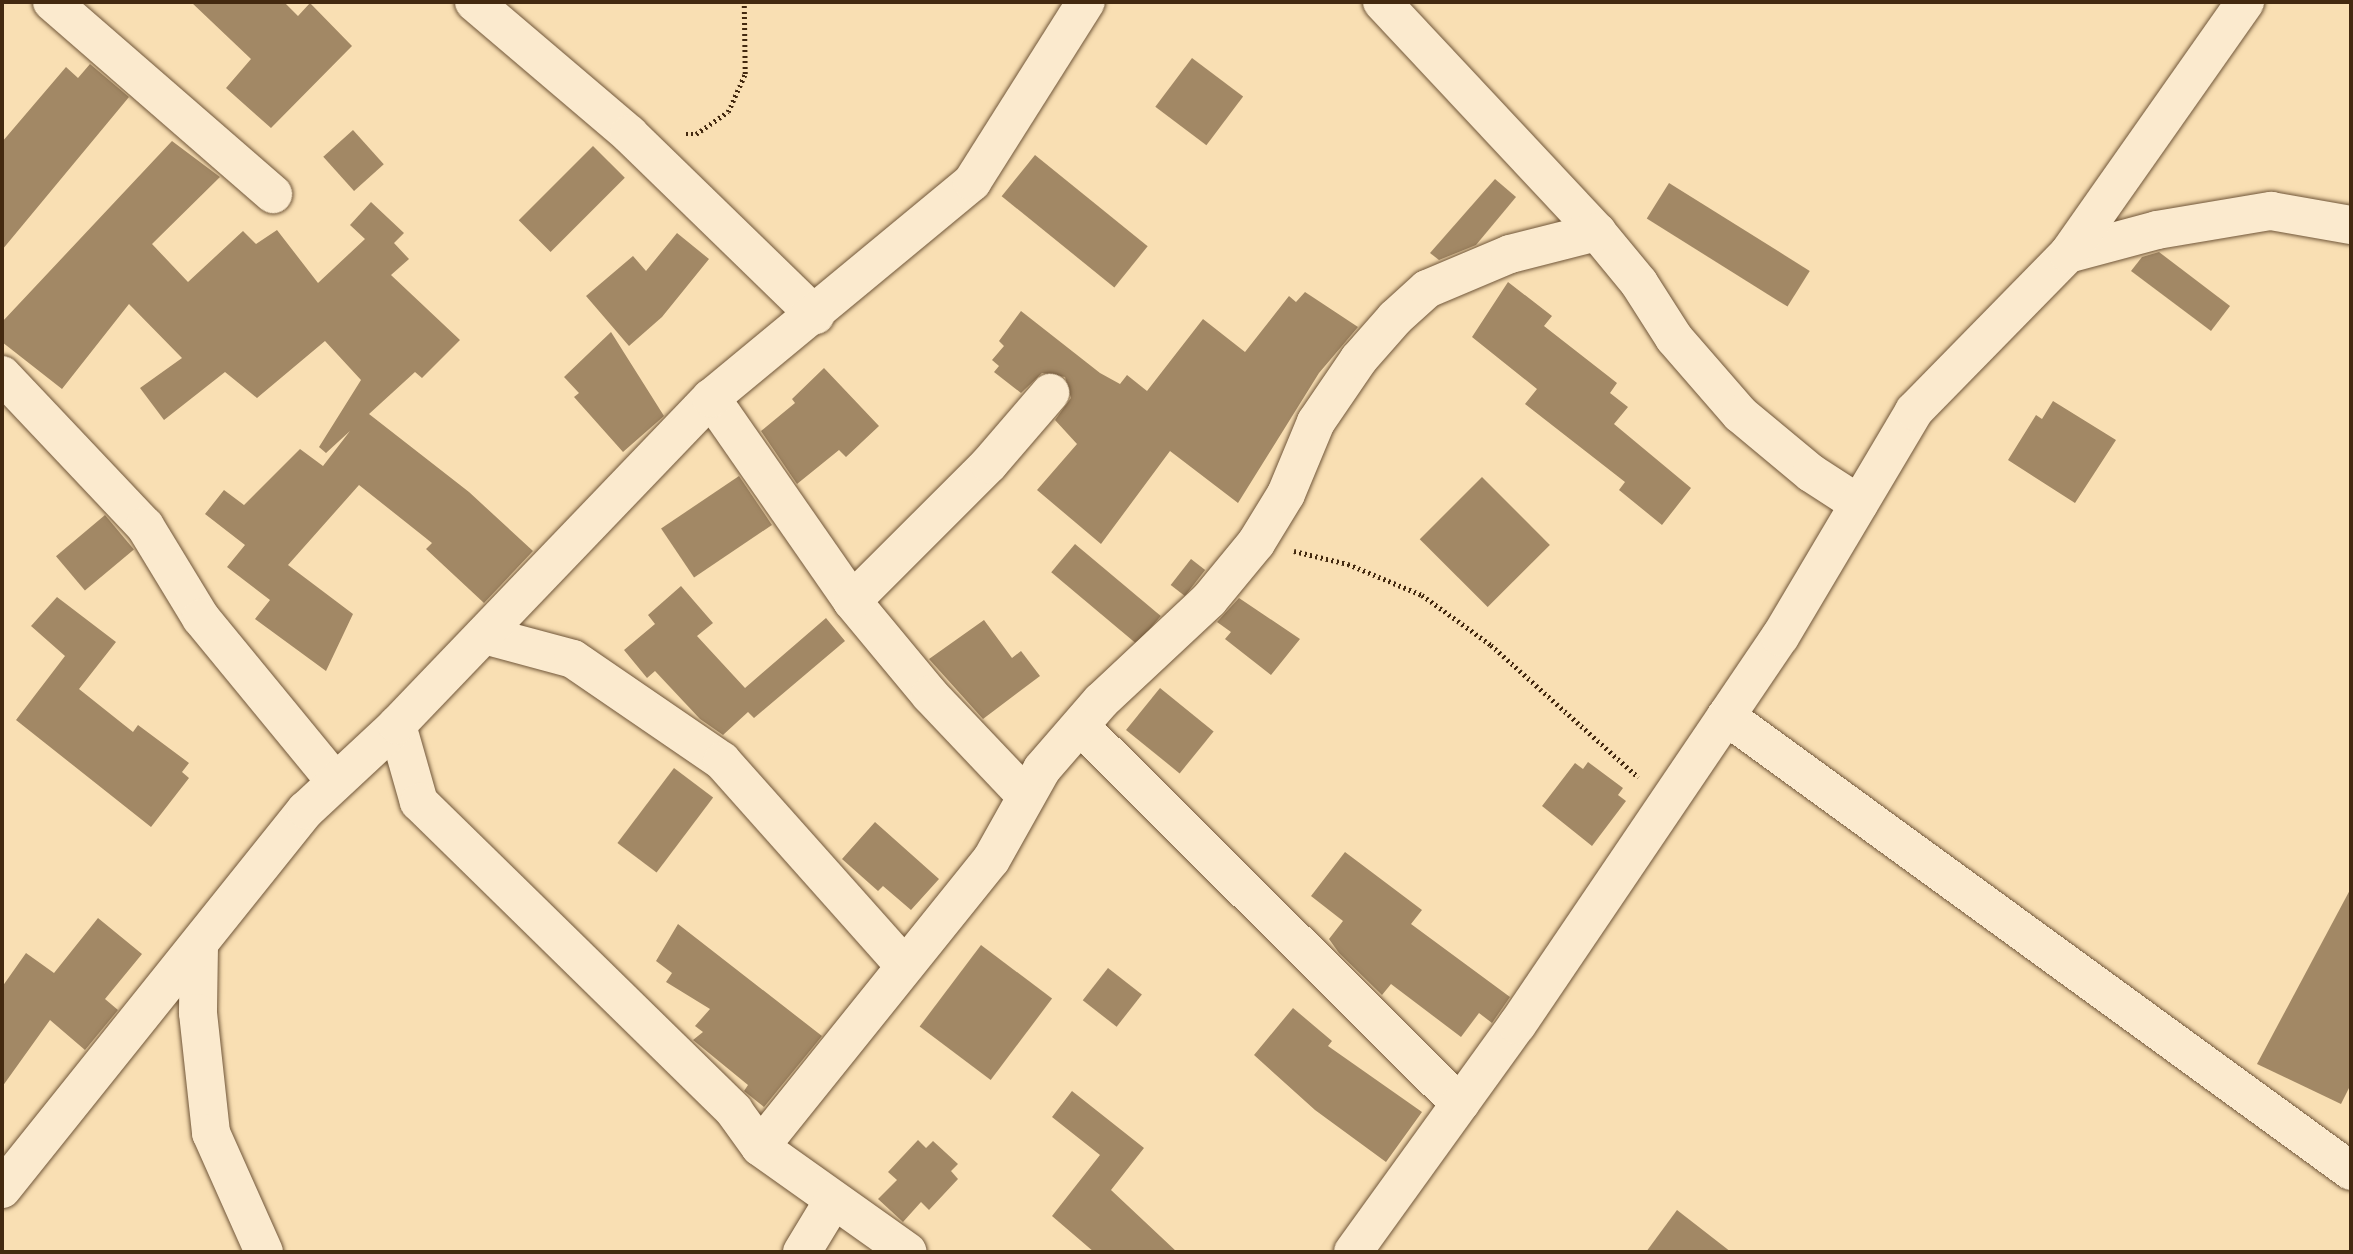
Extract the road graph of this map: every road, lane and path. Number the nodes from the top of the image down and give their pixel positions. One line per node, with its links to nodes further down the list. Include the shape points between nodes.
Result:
1 (52, 2): 8 (street)
2 (474, 2): 7 (street)
3 (744, 2): 7 (path, via 745,74 729,112 696,134)
4 (1086, 2): 12 (street, via 972,181)
5 (1382, 2): 10 (street)
6 (2245, 2): 11 (street)
7 (629, 134): 12 (street)
8 (273, 194)
9 (2351, 225): 11 (street, via 2271,211 2157,230)
10 (1597, 232): 16 (street, via 1639,283 1674,338 1740,414 1811,473); 17 (street, via 1510,254 1427,289 1359,359 1323,411 1286,494)
11 (2068, 254): 16 (street, via 1914,411)
12 (815, 316): 15 (street)
13 (2, 375): 23 (street, via 145,526 201,618)
14 (1050, 393): 18 (street, via 989,464)
15 (711, 398): 18 (street); 19 (street)
16 (1859, 504): 20 (street)
17 (1256, 543): 22 (street, via 1209,600); 25 (path, via 1348,564 1422,594 1491,645)
18 (852, 601): 24 (street, via 930,695)
19 (484, 635): 21 (street); 27 (street, via 573,659 722,761)
20 (1726, 716): 25 (street); 30 (street)
21 (397, 725): 23 (street); 29 (street, via 419,802 734,1111)
22 (1080, 726): 24 (street); 28 (street)
23 (334, 780): 26 (street)
24 (1027, 796): 27 (street, via 991,860)
25 (1667, 804): 28 (street)
26 (198, 946): 31 (street); 33 (street, via 198,1013 211,1133)
27 (904, 965): 29 (street)
28 (1460, 1104): 36 (street)
29 (760, 1147): 32 (street)
30 (2351, 1171)
31 (2, 1189)
32 (834, 1200): 34 (street); 35 (street)
33 (264, 1252)
34 (802, 1252)
35 (908, 1252)
36 (1353, 1252)

